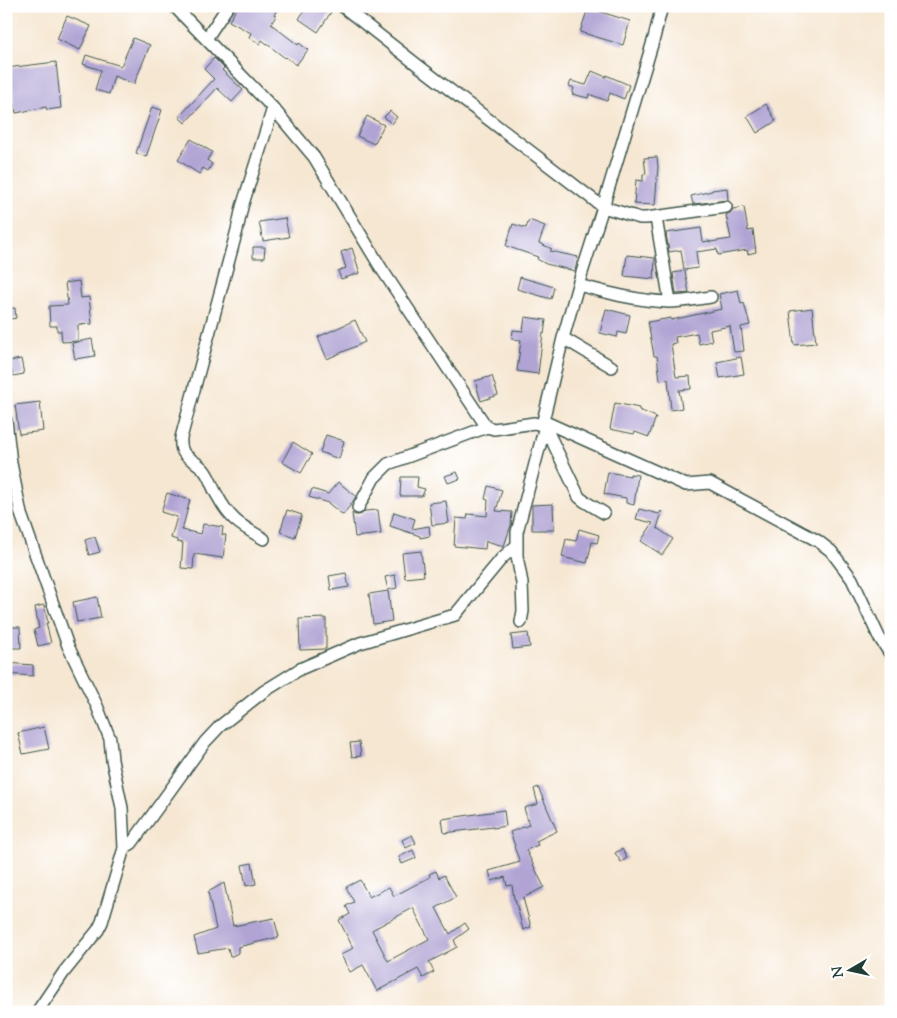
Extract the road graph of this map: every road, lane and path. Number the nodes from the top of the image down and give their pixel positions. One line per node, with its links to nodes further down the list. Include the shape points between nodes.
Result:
1 (174, 6): 5 (street)
2 (228, 6): 5 (street)
3 (342, 6): 7 (street)
4 (662, 6): 7 (street)
5 (206, 38): 6 (street)
6 (273, 108): 17 (street, via 314,157 381,268); 20 (street, via 242,207 180,446 183,453 203,468 226,512 241,526)
7 (604, 207): 9 (street, via 640,218); 10 (street)
8 (726, 208): 9 (street)
9 (656, 218): 12 (street)
10 (578, 285): 12 (street, via 624,297); 13 (street)
11 (711, 297): 12 (street)
12 (670, 302)
13 (563, 338): 14 (street); 16 (street)
14 (612, 367)
15 (6, 420): 24 (street, via 21,514 68,646 110,739 122,808)
16 (544, 424): 17 (street); 19 (street, via 579,497); 21 (street); 23 (street, via 686,485 710,483 818,541 852,579 878,637)
17 (487, 427): 18 (street, via 388,464 374,478)
18 (358, 508)
19 (604, 513)
20 (264, 539)
21 (516, 546): 22 (street, via 522,583); 24 (street, via 502,558 455,616 360,643 300,669 263,692 205,742 132,843)
22 (521, 622)
23 (891, 655)
24 (124, 848): 25 (street, via 98,930)
25 (37, 1012)

